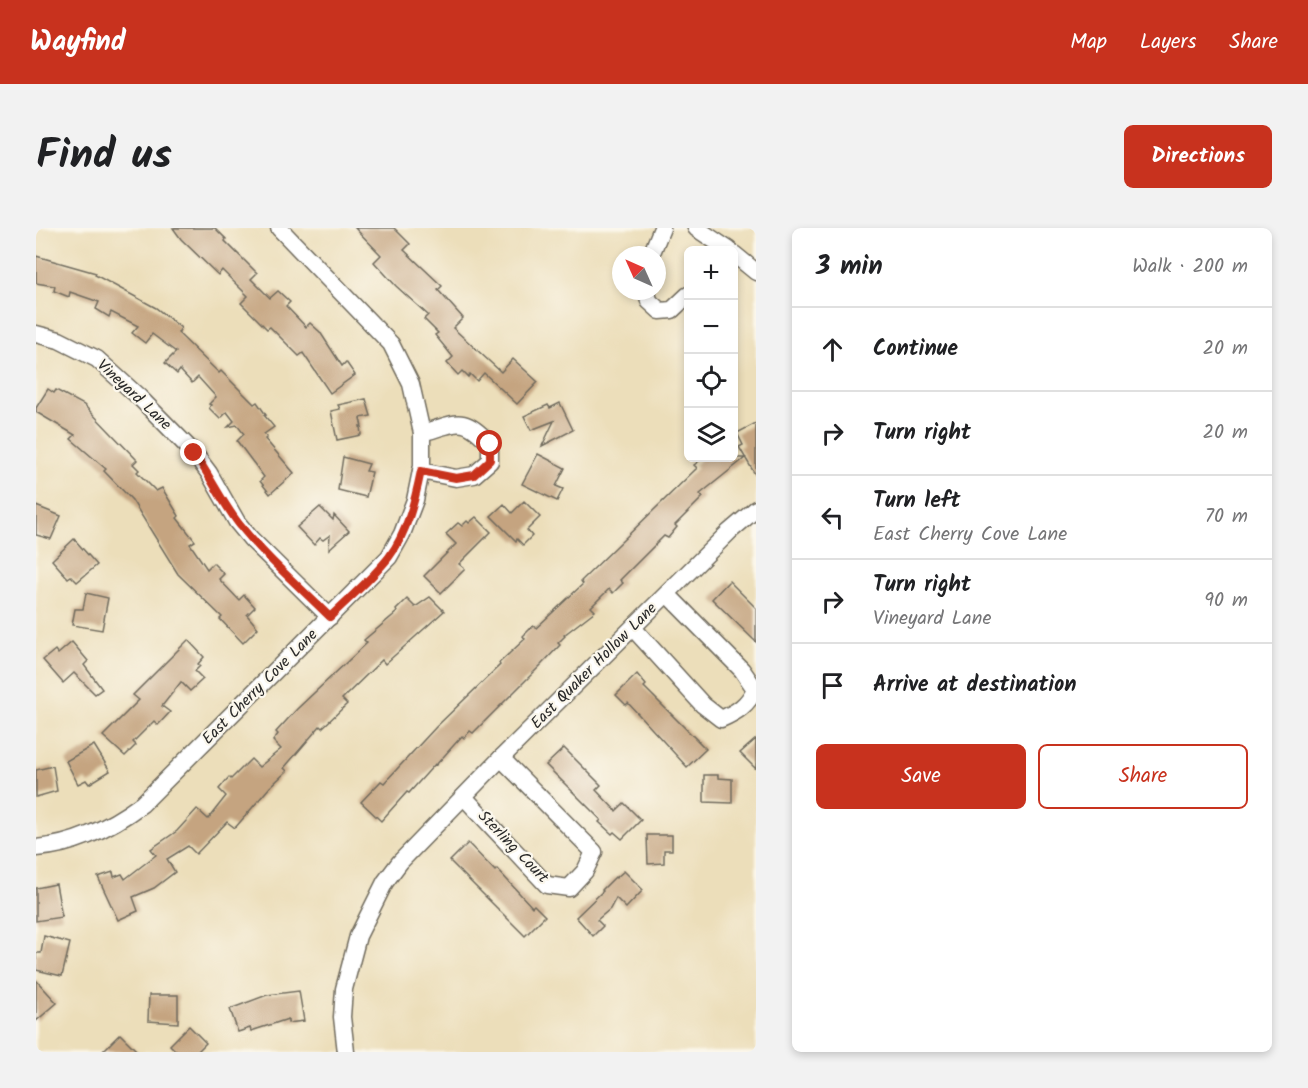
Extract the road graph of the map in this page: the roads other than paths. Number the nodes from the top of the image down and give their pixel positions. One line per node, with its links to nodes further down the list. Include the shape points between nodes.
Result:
1 (279, 228): 11 (street, East Cherry Cove Lane, via 391,344 411,384)
2 (662, 228): 4 (street)
3 (696, 228): 5 (street)
4 (655, 246)
5 (722, 246)
6 (738, 258): 7 (street)
7 (756, 272)
8 (684, 299): 9 (street, via 672,310 660,311)
9 (649, 300)
10 (36, 334): 15 (street, Vineyard Lane, via 59,339 98,359 140,398 194,453 251,539)
11 (422, 433): 12 (street, East Cherry Cove Lane); 12 (street, via 459,423 476,428 490,444 490,460 474,475 456,478)
12 (421, 471): 15 (street, East Cherry Cove Lane, via 415,500 389,557)
13 (756, 509): 14 (street, East Quaker Hollow Lane)
14 (667, 594): 16 (street, East Quaker Hollow Lane); 16 (street, via 742,670 754,688 750,700 721,719 703,705)
15 (330, 617): 19 (street, East Cherry Cove Lane, via 142,804 92,834)
16 (633, 628): 17 (street, East Quaker Hollow Lane)
17 (501, 758): 18 (street, East Quaker Hollow Lane); 18 (street, Sterling Court, via 594,852 585,871 569,888 547,885)
18 (464, 796): 20 (street, East Quaker Hollow Lane, via 400,862 385,882 358,936 344,989)
19 (36, 848)
20 (346, 1052)

